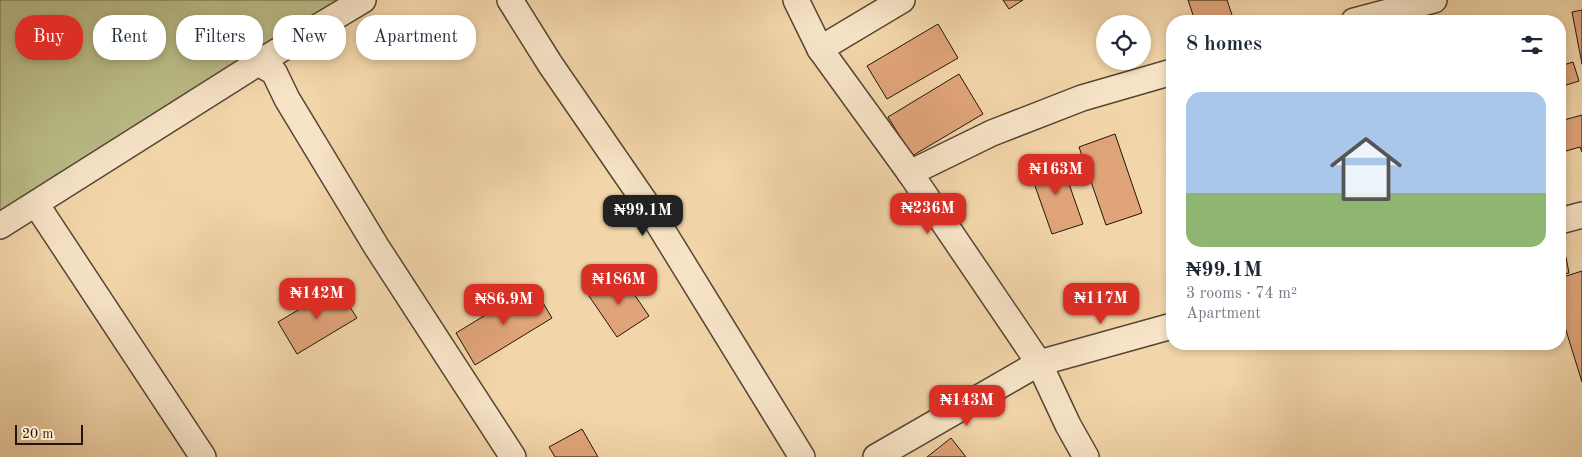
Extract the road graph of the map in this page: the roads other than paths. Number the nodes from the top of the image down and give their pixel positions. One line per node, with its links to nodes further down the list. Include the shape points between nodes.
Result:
1 (363, 0): 8 (street)
2 (510, 0): 19 (street, via 645,202)
3 (796, 0): 7 (street)
4 (902, 0): 7 (street)
5 (1434, 0): 6 (street)
6 (1377, 15)
7 (820, 49): 10 (street)
8 (258, 64): 11 (street); 18 (street, via 274,72 376,246)
9 (1166, 74): 10 (street, via 1082,98 992,133)
10 (910, 173): 16 (street)
11 (36, 204): 14 (street); 17 (street)
12 (1582, 215): 13 (street)
13 (1566, 219)
14 (0, 226)
15 (1166, 328): 16 (street)
16 (1039, 363): 20 (street); 21 (street)
17 (203, 457)
18 (513, 457)
19 (802, 457)
20 (876, 457)
21 (1086, 457)

